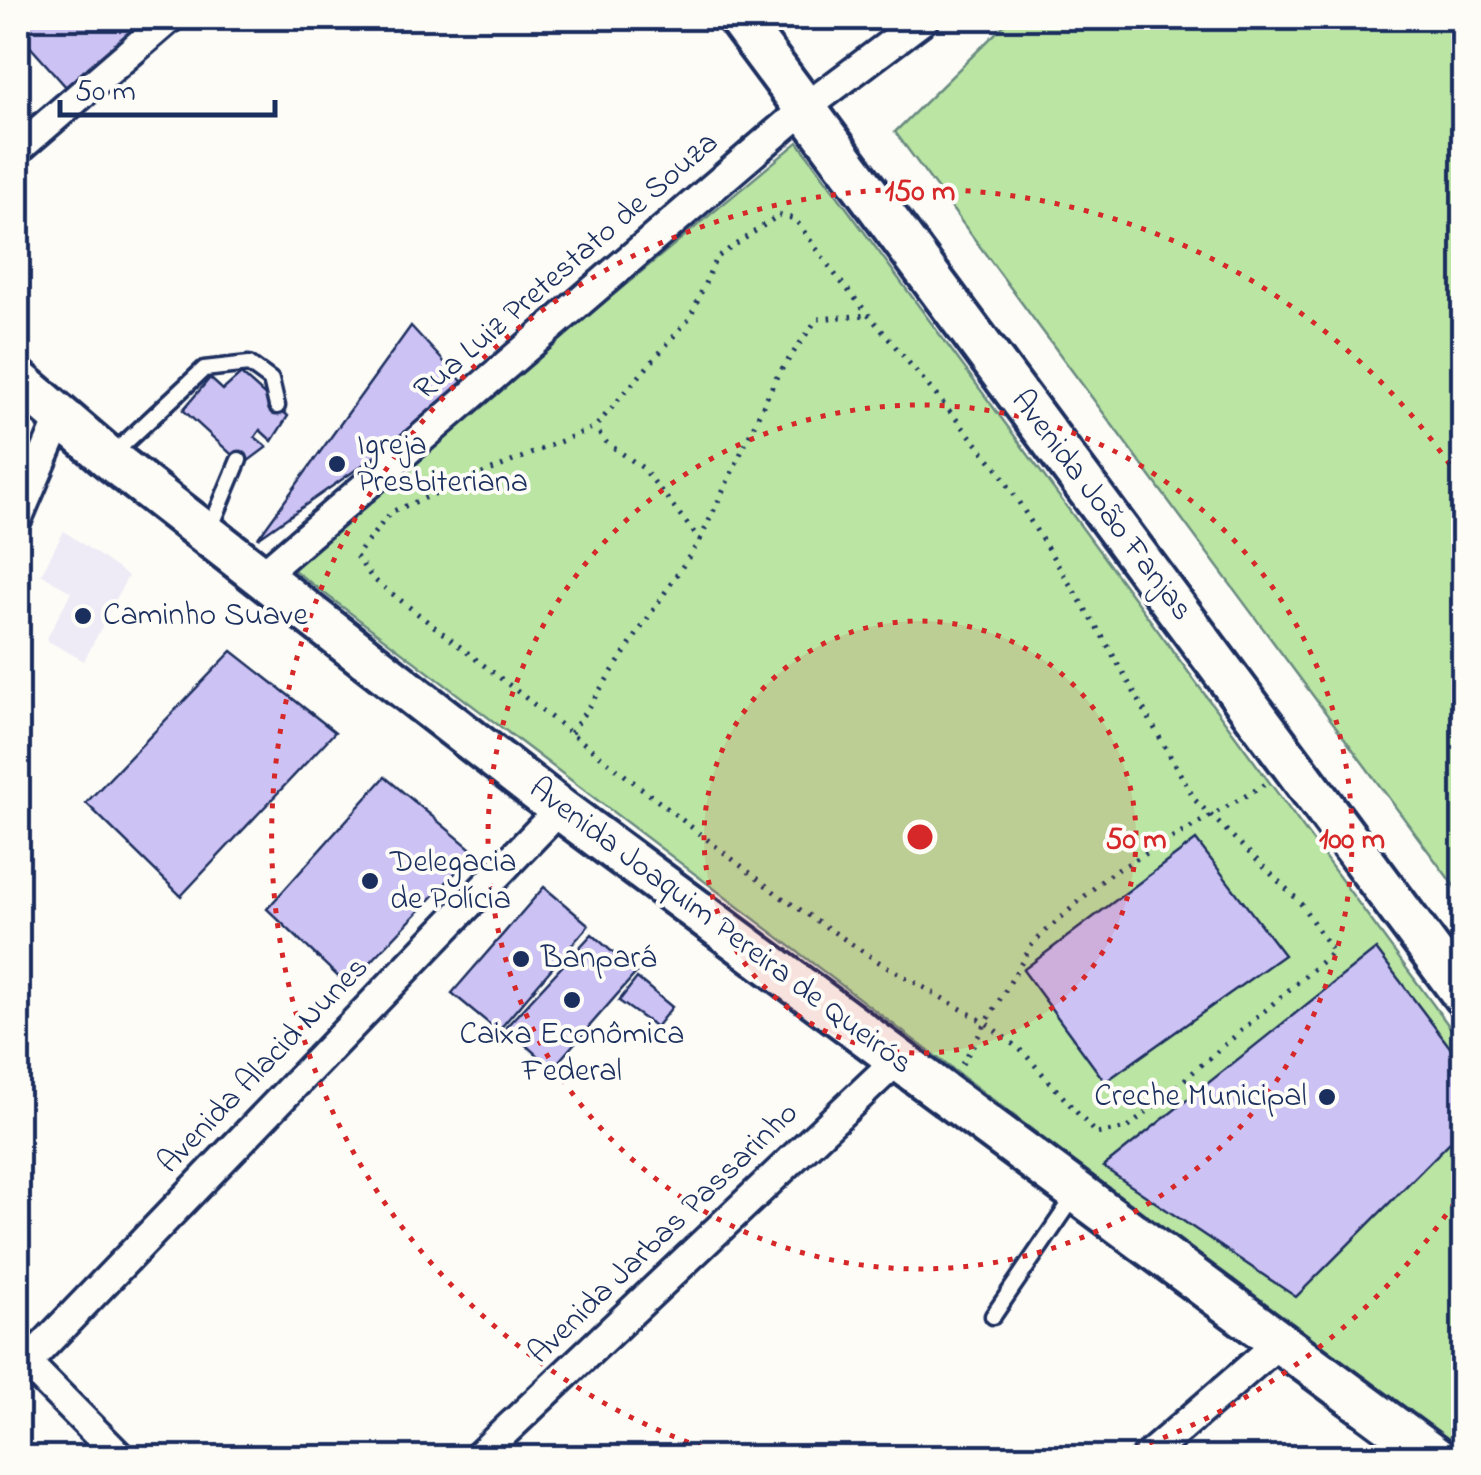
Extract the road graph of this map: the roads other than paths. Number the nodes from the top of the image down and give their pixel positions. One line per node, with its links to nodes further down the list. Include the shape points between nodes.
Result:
1 (170, 18): 5 (street)
2 (738, 18): 4 (main road, Avenida João Fanjas)
3 (926, 18): 4 (street, Rua Luiz Pretestato de Souza)
4 (804, 109): 13 (street, Rua Luiz Pretestato de Souza); 15 (main road, Avenida João Fanjas)
5 (18, 148)
6 (18, 380): 8 (main road, Avenida Joaquim Pereira de Queirós)
7 (276, 406): 9 (lane, via 271,380 249,364 204,369)
8 (60, 420): 9 (main road, Avenida Joaquim Pereira de Queirós); 11 (street)
9 (109, 458): 12 (main road, Avenida Joaquim Pereira de Queirós)
10 (239, 460): 12 (lane)
11 (18, 517)
12 (208, 536): 13 (main road, Avenida Joaquim Pereira de Queirós)
13 (260, 578): 14 (main road, Avenida Joaquim Pereira de Queirós)
14 (560, 809): 16 (main road, Avenida Joaquim Pereira de Queirós); 20 (street, Avenida Alacid Nunes)
15 (1464, 996)
16 (897, 1060): 17 (main road, Avenida Joaquim Pereira de Queirós); 22 (street, Avenida Jarbas Passarinho)
17 (1078, 1192): 18 (lane); 19 (main road, Avenida Joaquim Pereira de Queirós)
18 (994, 1316)
19 (1282, 1340): 23 (street); 24 (main road, Avenida Joaquim Pereira de Queirós)
20 (22, 1367): 21 (street)
21 (120, 1458)
22 (477, 1458)
23 (1146, 1458)
24 (1436, 1458)

